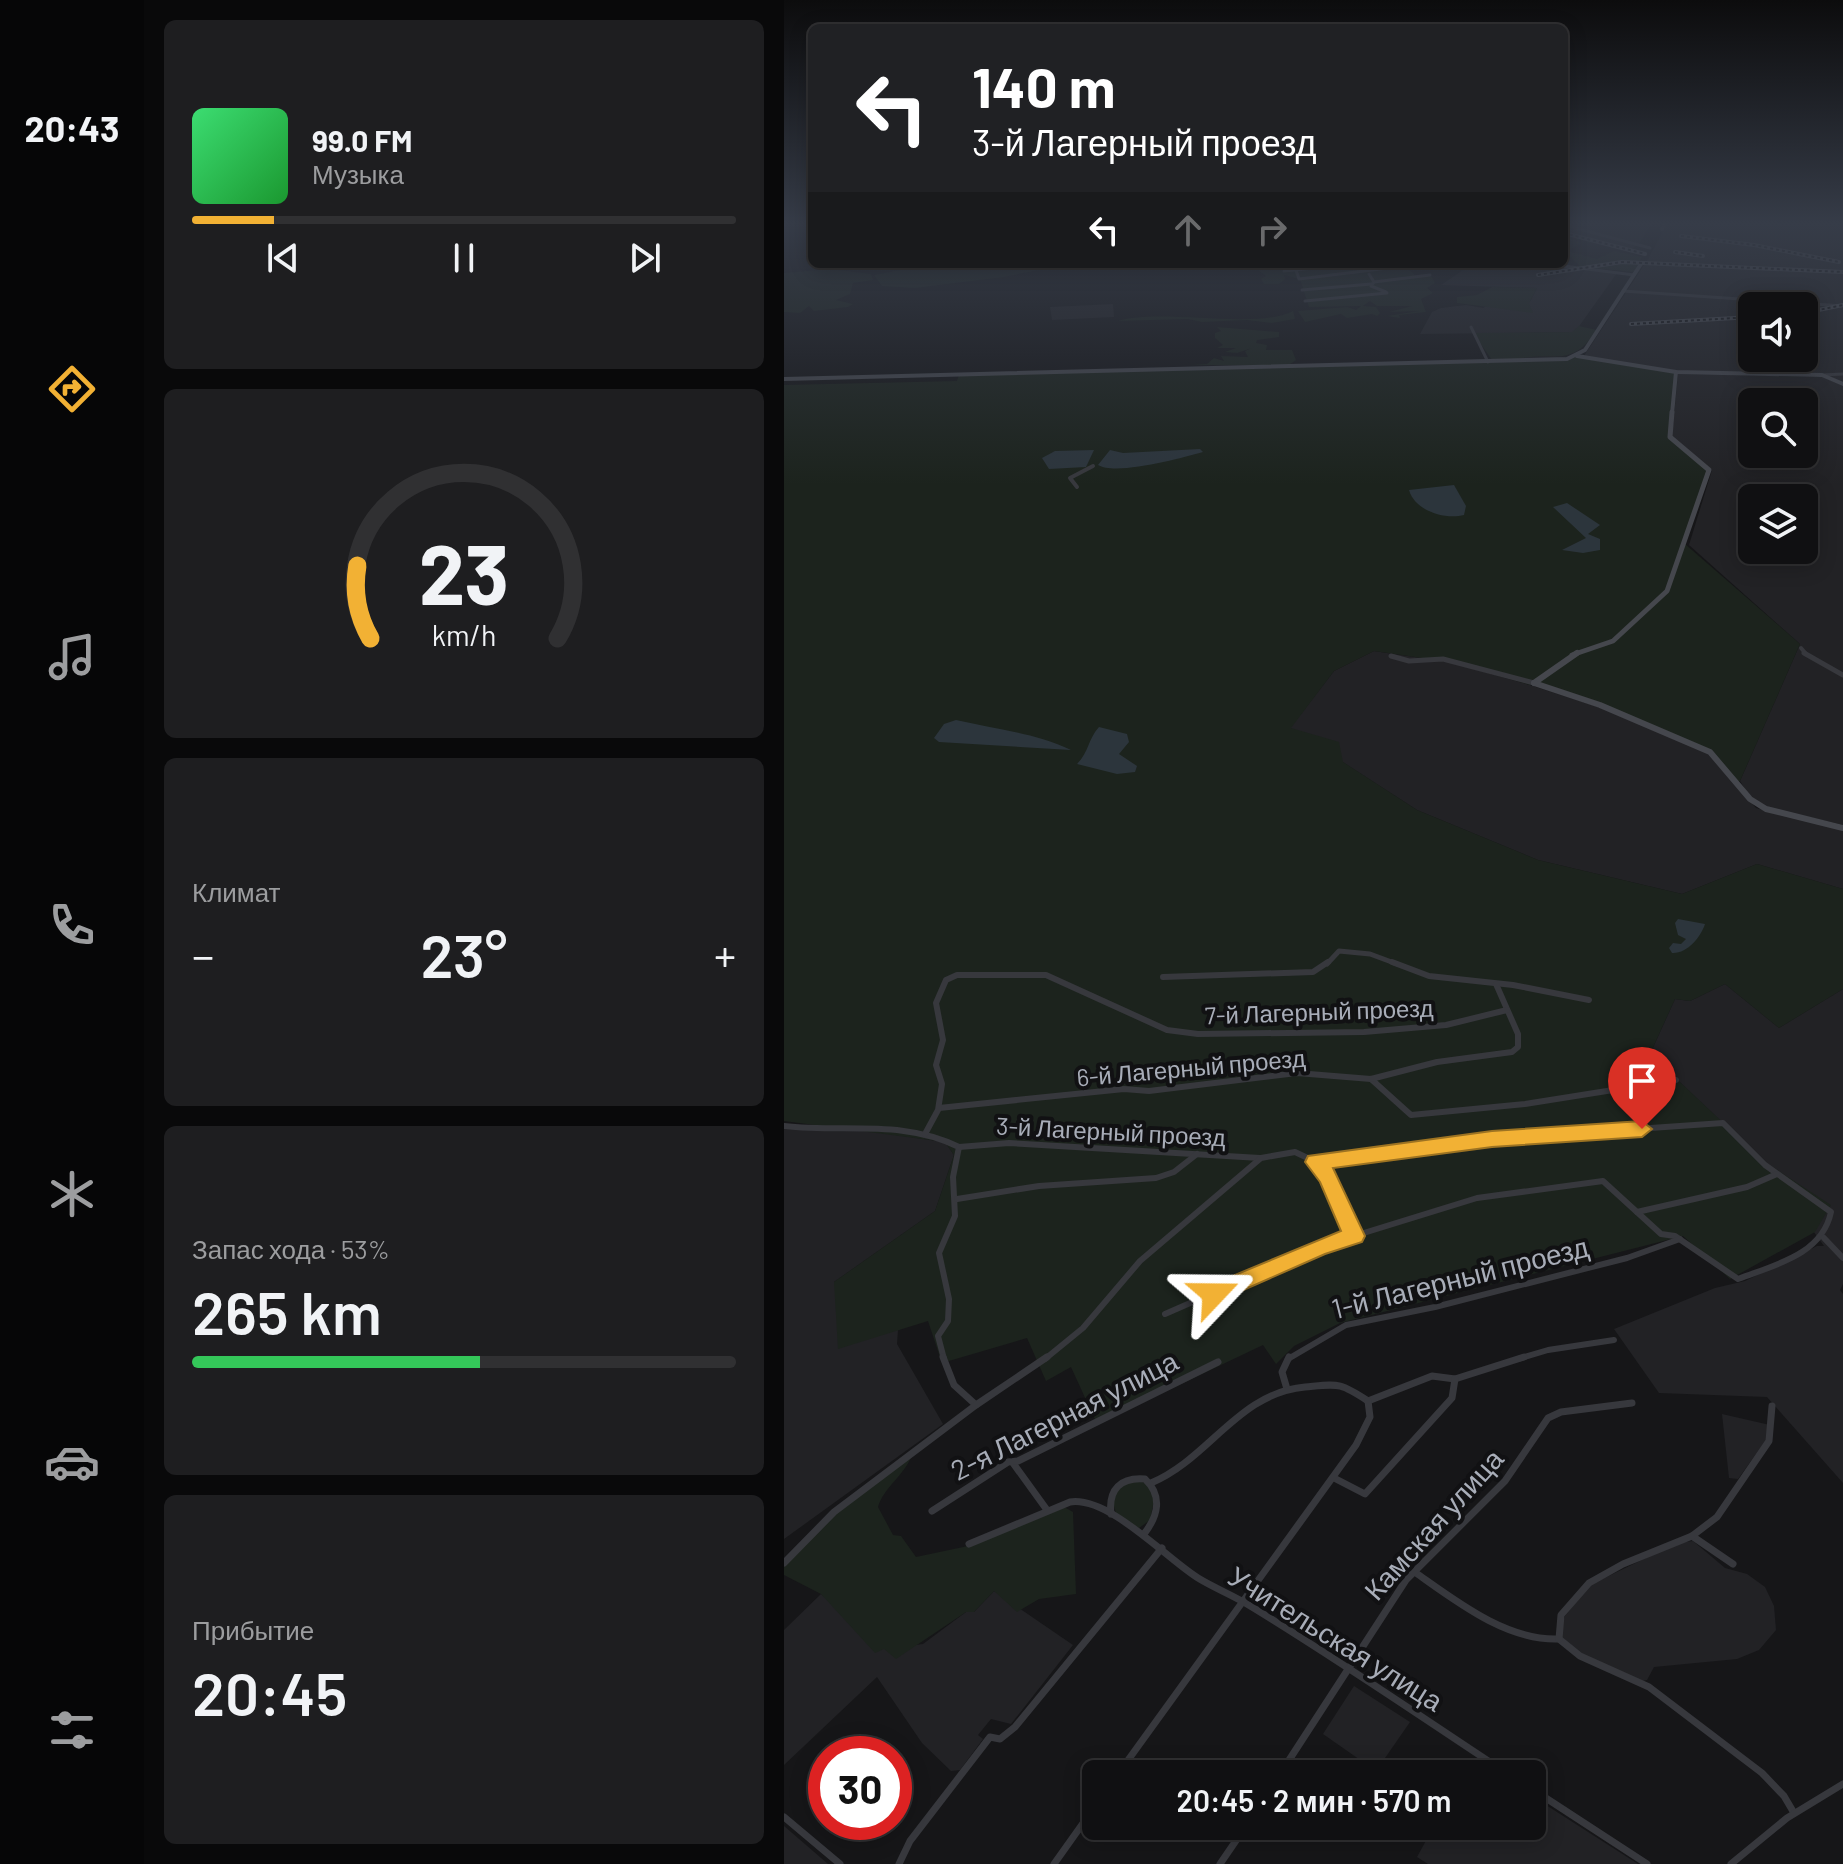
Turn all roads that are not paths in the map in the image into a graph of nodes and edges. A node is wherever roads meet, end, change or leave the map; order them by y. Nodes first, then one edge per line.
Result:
1 (1611, 311) edge
2 (1471, 327) dead end
3 (1577, 356) junction
4 (1488, 362) junction
5 (1676, 372) junction
6 (1843, 374) edge
7 (1822, 375) junction
8 (784, 379) edge
9 (1843, 384) edge
10 (1093, 466) dead end
11 (1077, 487) dead end
12 (1801, 648) dead end
13 (1391, 656) dead end
14 (1843, 675) edge
15 (1534, 683) junction
16 (1843, 828) edge
17 (1163, 977) dead end
18 (1496, 984) junction
19 (1589, 1000) dead end
20 (1507, 1010) junction
21 (1371, 1079) junction
22 (1676, 1080) dead end
23 (939, 1108) junction
24 (784, 1126) edge
25 (925, 1134) junction
26 (959, 1147) junction
27 (1197, 1154) junction
28 (1261, 1158) junction
29 (1316, 1162) junction
30 (1778, 1174) junction
31 (957, 1199) junction
32 (1637, 1212) junction
33 (1352, 1238) junction
34 (1824, 1238) junction
35 (1680, 1239) junction
36 (1843, 1258) edge
37 (1165, 1314) dead end
38 (1614, 1340) dead end
39 (1218, 1362) dead end
40 (1455, 1379) junction
41 (1287, 1389) junction
42 (1368, 1401) junction
43 (1632, 1403) dead end
44 (976, 1405) junction
45 (1772, 1406) dead end
46 (1013, 1463) junction
47 (1334, 1478) junction
48 (1151, 1483) junction
49 (1047, 1510) junction
50 (932, 1511) dead end
51 (1111, 1514) junction
52 (1144, 1534) junction
53 (1692, 1536) junction
54 (969, 1544) dead end
55 (1162, 1548) junction
56 (784, 1563) edge
57 (1733, 1564) dead end
58 (1416, 1573) junction
59 (1242, 1600) junction
60 (1559, 1639) junction
61 (1348, 1671) junction
62 (1128, 1760) edge
63 (1289, 1760) edge
64 (1486, 1760) edge
65 (1843, 1784) edge
66 (1546, 1798) edge
67 (1794, 1813) junction
68 (784, 1817) edge
69 (1082, 1825) edge
70 (1236, 1840) edge
71 (840, 1864) edge
72 (899, 1864) edge
73 (1054, 1864) edge
74 (1220, 1864) edge
75 (1647, 1864) edge
76 (1731, 1864) edge

1 - 3 street
2 - 4 street
3 - 4 street
3 - 5 street
4 - 8 street
5 - 7 street
5 - 15 street
6 - 7 street
7 - 9 street
10 - 11 street
12 - 14 street
13 - 15 street
15 - 16 street
17 - 18 street
18 - 19 street
18 - 20 street, 6-й Лагерный проезд
20 - 21 street, 6-й Лагерный проезд
20 - 23 street, 7-й Лагерный проезд
21 - 22 street
21 - 23 street, 6-й Лагерный проезд
23 - 25 street
24 - 25 street
25 - 26 street
26 - 27 street, 3-й Лагерный проезд
26 - 31 street
27 - 28 street, 3-й Лагерный проезд
27 - 31 street
28 - 29 street, 3-й Лагерный проезд
28 - 44 street
29 - 30 street, 3-й Лагерный проезд
29 - 33 street
30 - 32 street
30 - 34 street
31 - 44 street
32 - 33 street
32 - 35 street
33 - 37 street
34 - 35 street
34 - 36 street
35 - 41 street, 1-й Лагерный проезд
38 - 40 street
39 - 46 street, 2-я Лагерная улица
40 - 42 street
40 - 47 street
41 - 42 street
41 - 48 street
42 - 47 street
43 - 58 street, Камская улица
44 - 56 street
45 - 53 street
46 - 49 street
46 - 50 street, 2-я Лагерная улица
47 - 59 street
48 - 51 street
48 - 52 street
49 - 51 street
49 - 54 street
51 - 52 street
52 - 55 street, Учительская улица
53 - 57 street
53 - 60 street
55 - 59 street, Учительская улица
55 - 72 street
58 - 60 street
58 - 61 street, Камская улица
59 - 61 street, Учительская улица
59 - 62 street
60 - 67 street
61 - 63 street, Камская улица
61 - 64 street, Учительская улица
65 - 67 street
66 - 75 street
67 - 76 street
68 - 71 street
69 - 73 street
70 - 74 street

